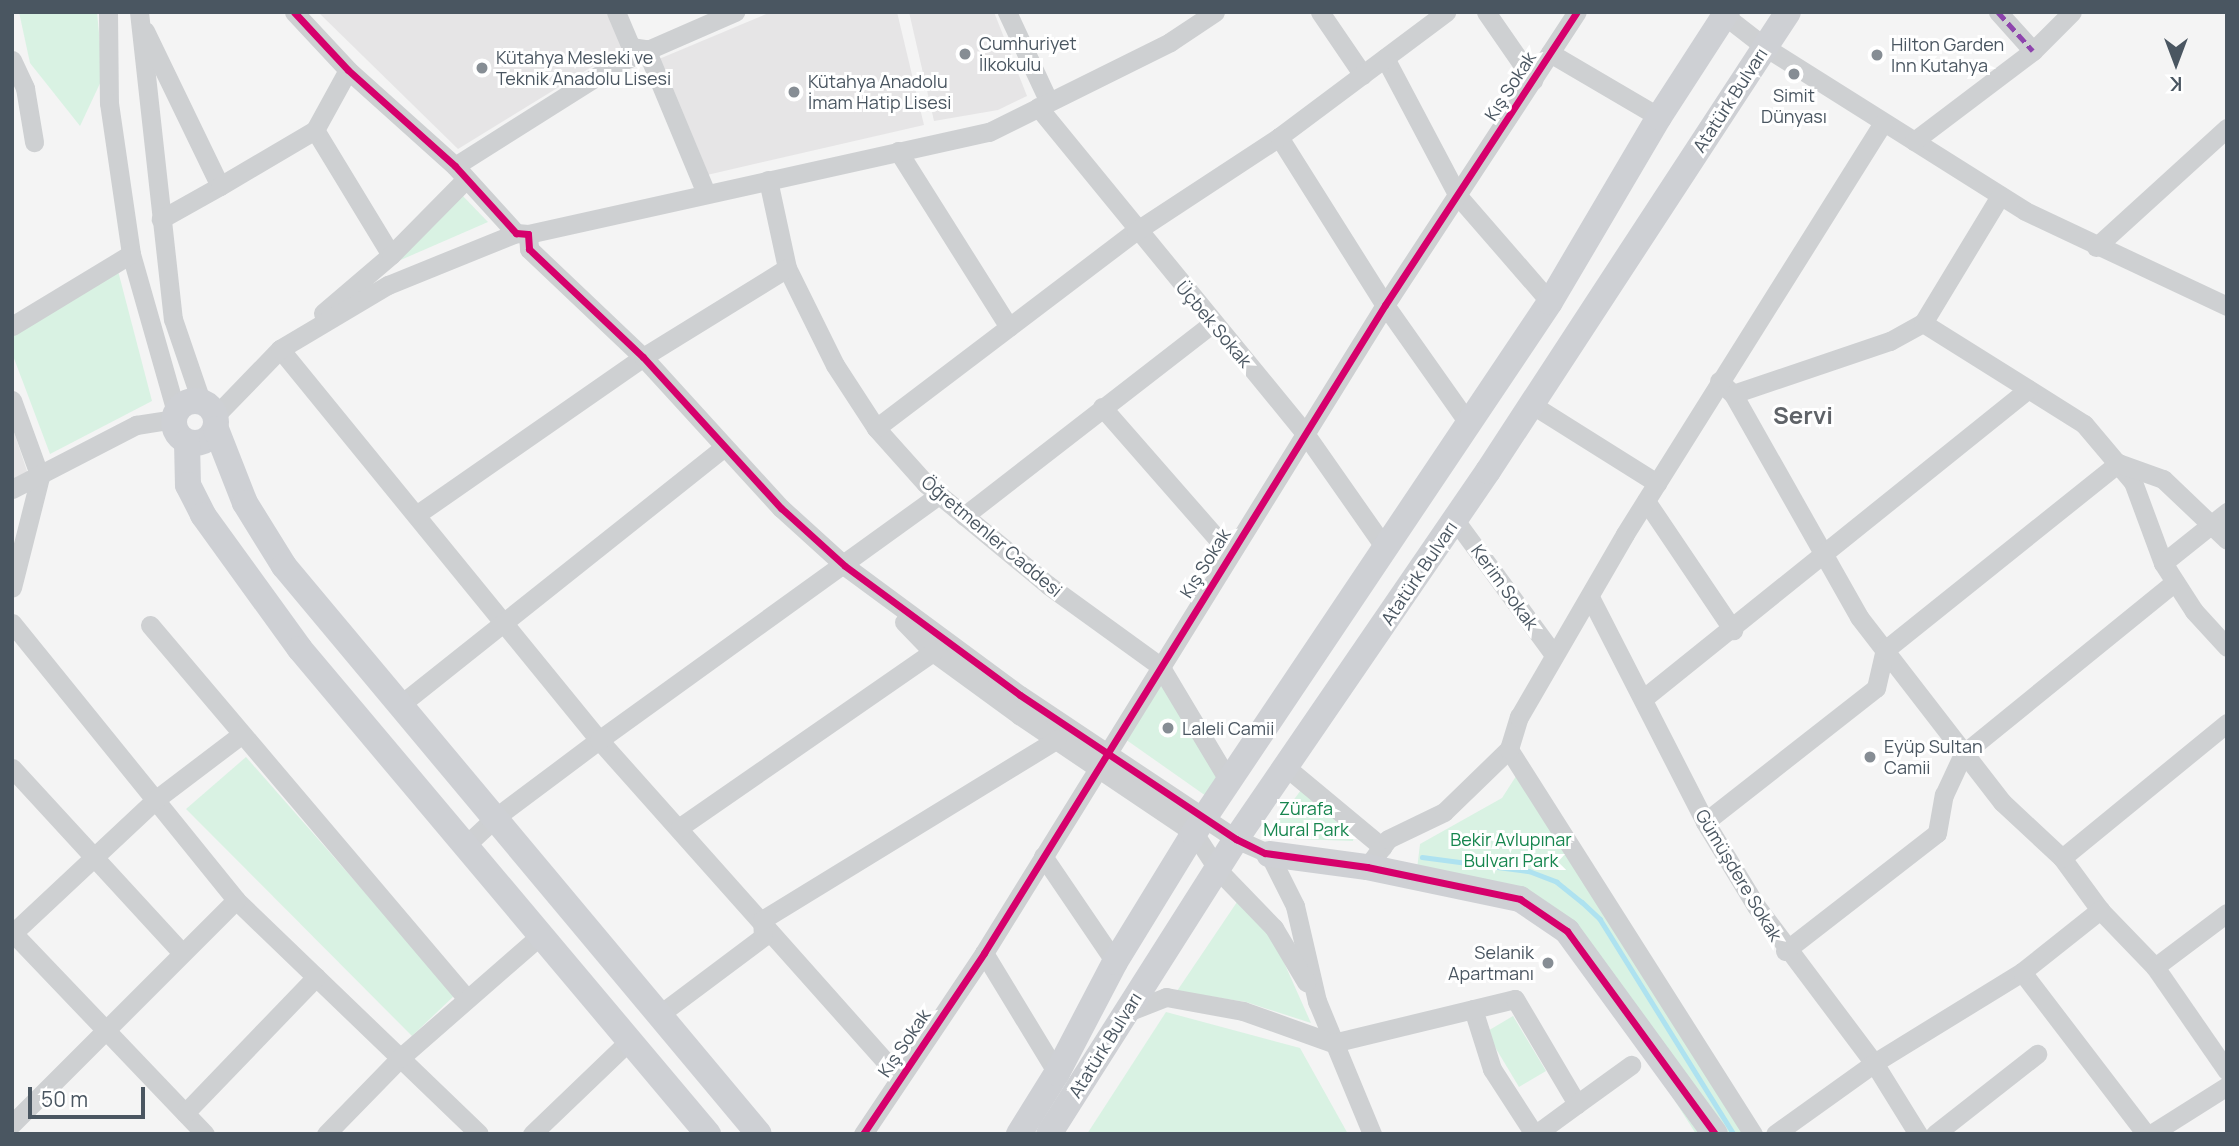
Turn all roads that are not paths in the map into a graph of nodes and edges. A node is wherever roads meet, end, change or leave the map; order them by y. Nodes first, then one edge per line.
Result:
1 (108, 12) edge
2 (294, 12) edge
3 (616, 12) edge
4 (735, 12) edge
5 (1007, 12) edge
6 (1215, 12) edge
7 (1320, 12) edge
8 (1446, 12) edge
9 (1486, 12) edge
10 (1577, 12) edge
11 (1788, 12) edge
12 (1998, 12) edge
13 (2072, 12) edge
14 (1723, 14) edge
15 (139, 16) edge
16 (1765, 47) junction
17 (646, 49) junction
18 (2033, 51) junction
19 (1550, 53) junction
20 (1385, 58) junction
21 (12, 60) edge
22 (348, 71) junction
23 (1363, 75) junction
24 (1533, 80) junction
25 (1043, 105) junction
26 (1658, 117) junction
27 (1884, 122) junction
28 (2227, 128) edge
29 (315, 130) junction
30 (1279, 137) junction
31 (1914, 141) junction
32 (34, 142) dead end
33 (898, 152) junction
34 (460, 173) junction
35 (768, 180) junction
36 (220, 186) junction
37 (706, 193) junction
38 (2000, 195) junction
39 (1458, 196) junction
40 (161, 219) junction
41 (1136, 231) junction
42 (522, 234) junction
43 (2096, 247) junction
44 (131, 254) junction
45 (391, 256) junction
46 (787, 268) junction
47 (1550, 302) junction
48 (1385, 306) junction
49 (2227, 306) edge
50 (1213, 323) junction
51 (1923, 323) junction
52 (12, 326) edge
53 (1009, 327) junction
54 (280, 349) junction
55 (643, 357) junction
56 (1726, 387) junction
57 (2028, 389) junction
58 (12, 400) edge
59 (1531, 404) junction
60 (1102, 407) junction
61 (210, 413) junction
62 (1469, 424) junction
63 (179, 428) junction
64 (876, 428) junction
65 (1306, 435) junction
66 (723, 448) junction
67 (2118, 463) junction
68 (40, 477) junction
69 (1657, 483) junction
70 (12, 489) edge
71 (940, 495) junction
72 (1646, 501) junction
73 (2227, 512) edge
74 (416, 516) junction
75 (964, 516) junction
76 (1455, 520) junction
77 (2211, 527) junction
78 (2227, 540) edge
79 (1383, 545) junction
80 (1229, 552) junction
81 (1823, 556) junction
82 (2162, 563) junction
83 (845, 566) junction
84 (2175, 582) junction
85 (12, 588) edge
86 (874, 590) junction
87 (1590, 597) junction
88 (503, 621) junction
89 (12, 623) edge
90 (149, 625) dead end
91 (1733, 630) junction
92 (2227, 647) edge
93 (1885, 650) junction
94 (933, 652) junction
95 (1554, 655) junction
96 (1160, 666) junction
97 (1644, 698) junction
98 (400, 705) junction
99 (2227, 723) edge
100 (243, 734) junction
101 (599, 740) junction
102 (1056, 740) junction
103 (1509, 750) junction
104 (1110, 753) junction
105 (1963, 754) junction
106 (12, 768) edge
107 (1287, 768) junction
108 (1098, 770) junction
109 (1230, 783) junction
110 (155, 800) junction
111 (496, 817) junction
112 (1705, 822) junction
113 (1200, 826) junction
114 (680, 827) junction
115 (1236, 839) junction
116 (466, 845) junction
117 (1269, 854) junction
118 (93, 856) junction
119 (1043, 856) junction
120 (1375, 857) junction
121 (2062, 858) junction
122 (1218, 870) junction
123 (236, 900) junction
124 (2100, 910) junction
125 (2227, 913) edge
126 (762, 920) junction
127 (13, 933) edge
128 (542, 934) junction
129 (1785, 951) junction
130 (183, 953) junction
131 (984, 953) junction
132 (1115, 962) junction
133 (2155, 967) junction
134 (2022, 972) junction
135 (316, 977) junction
136 (467, 999) junction
137 (1317, 1002) junction
138 (1473, 1009) junction
139 (1125, 1013) junction
140 (660, 1014) junction
141 (105, 1031) junction
142 (630, 1040) junction
143 (1333, 1043) junction
144 (2037, 1054) dead end
145 (400, 1058) junction
146 (1874, 1063) junction
147 (1631, 1065) dead end
148 (2227, 1071) edge
149 (1057, 1073) junction
150 (899, 1077) junction
151 (2227, 1086) edge
152 (1577, 1104) junction
153 (16, 1113) edge
154 (185, 1113) junction
155 (1709, 1131) edge
156 (702, 1132) edge
157 (205, 1134) edge
158 (326, 1134) edge
159 (479, 1134) edge
160 (532, 1134) edge
161 (759, 1134) edge
162 (863, 1134) edge
163 (1019, 1134) edge
164 (1049, 1134) edge
165 (1373, 1134) edge
166 (1535, 1134) edge
167 (1753, 1134) edge
168 (1775, 1134) edge
169 (1918, 1134) edge
170 (1935, 1134) edge
171 (2146, 1134) edge
172 (2151, 1134) edge

1 - 44 street
2 - 22 street
3 - 17 street
4 - 17 street
5 - 25 street, Üçbek Sokak
6 - 25 street
7 - 23 street
8 - 20 street
9 - 24 street
10 - 19 street, Kış Sokak
11 - 16 main road, Atatürk Bulvarı
12 - 18 street
13 - 18 street
14 - 16 street
14 - 26 main road, Atatürk Bulvarı
15 - 36 street
15 - 40 street
16 - 27 street
16 - 59 main road, Atatürk Bulvarı
17 - 34 street
17 - 37 street
18 - 31 street
19 - 24 street, Kış Sokak
19 - 26 street
20 - 23 street
20 - 39 street
21 - 32 street
22 - 29 street
22 - 34 street
23 - 30 street
24 - 39 street, Kış Sokak
25 - 33 street
25 - 41 street, Üçbek Sokak
26 - 47 main road, Atatürk Bulvarı
27 - 31 street
27 - 56 street
28 - 43 street
29 - 36 street
29 - 45 street
30 - 41 street
30 - 48 street
31 - 38 street
33 - 35 street
33 - 53 street
34 - 42 street
34 - 45 street
35 - 37 street
35 - 46 street, Öğretmenler Caddesi
36 - 40 street
37 - 42 street
38 - 43 street
38 - 51 street
39 - 47 street
39 - 48 street, Kış Sokak
40 - 61 street
41 - 50 street, Üçbek Sokak
41 - 53 street
42 - 54 street
42 - 55 street
43 - 49 street
44 - 52 street
44 - 63 street
45 - 54 street
46 - 55 street
46 - 64 street, Öğretmenler Caddesi
47 - 62 main road, Atatürk Bulvarı
48 - 62 street
48 - 65 street, Kış Sokak
50 - 60 street
50 - 65 street, Üçbek Sokak
51 - 56 street
51 - 57 street
53 - 64 street
54 - 61 street
54 - 74 street
55 - 66 street
55 - 74 street
56 - 69 street
56 - 81 street
57 - 67 street
57 - 81 street
58 - 68 street
59 - 69 street
59 - 76 main road, Atatürk Bulvarı
60 - 75 street
60 - 80 street
61 - 63 main road
61 - 63 main road
61 - 98 main road
62 - 79 main road, Atatürk Bulvarı
63 - 68 street
63 - 116 main road
64 - 71 street, Öğretmenler Caddesi
65 - 79 street, Üçbek Sokak
65 - 80 street, Kış Sokak
66 - 83 street
66 - 88 street
67 - 77 street
67 - 82 street
67 - 93 street
68 - 70 street
68 - 85 street
69 - 72 street
71 - 75 street, Öğretmenler Caddesi
71 - 83 street
72 - 87 street
72 - 91 street
73 - 77 street
74 - 88 street
75 - 96 street, Öğretmenler Caddesi
76 - 95 street, Kerim Sokak
76 - 107 main road, Atatürk Bulvarı
77 - 78 street
77 - 82 street
79 - 109 main road, Atatürk Bulvarı
80 - 96 street, Kış Sokak
81 - 91 street
81 - 93 street
82 - 84 street
83 - 86 street
83 - 101 street
84 - 92 street
84 - 105 street
86 - 94 street
86 - 104 street
87 - 95 street
87 - 97 street, Gümüşdere Sokak
88 - 98 street
88 - 101 street
89 - 110 street
90 - 100 street
91 - 97 street
93 - 105 street
93 - 112 street
94 - 102 street
94 - 114 street
95 - 103 street
96 - 104 street, Kış Sokak
96 - 109 street, Öğretmenler Caddesi
97 - 112 street, Gümüşdere Sokak
98 - 111 main road
99 - 121 street
100 - 110 street
100 - 136 street
101 - 111 street
101 - 114 street
102 - 108 street
102 - 126 street
103 - 120 street
103 - 167 street
104 - 108 street, Kış Sokak
104 - 113 street
105 - 121 street
105 - 129 street
106 - 118 street
107 - 115 main road, Atatürk Bulvarı
107 - 120 street
108 - 113 street
108 - 119 street, Kış Sokak
109 - 113 main road, Atatürk Bulvarı
110 - 118 street
110 - 123 street
111 - 116 street
111 - 140 main road
112 - 129 street, Gümüşdere Sokak
113 - 115 street
113 - 122 street
113 - 132 main road, Atatürk Bulvarı
114 - 126 street
115 - 117 street
115 - 122 main road, Atatürk Bulvarı
116 - 128 main road
117 - 120 main road
117 - 137 street
118 - 127 street
118 - 130 street
119 - 131 street, Kış Sokak
119 - 132 street
120 - 155 main road
121 - 124 street
122 - 137 street
122 - 139 main road, Atatürk Bulvarı
123 - 130 street
123 - 135 street
124 - 133 street
124 - 134 street
125 - 133 street
126 - 140 street
126 - 150 street
127 - 141 street
128 - 136 street
128 - 142 main road
129 - 146 street, Gümüşdere Sokak
130 - 141 street
131 - 149 street
131 - 150 street, Kış Sokak
132 - 149 main road, Atatürk Bulvarı
133 - 148 street
134 - 146 street
134 - 171 street
135 - 145 street
135 - 154 street
136 - 145 street
137 - 143 street
138 - 143 street
138 - 152 street
138 - 166 street
139 - 143 street
139 - 164 main road, Atatürk Bulvarı
140 - 161 main road
141 - 153 street
141 - 154 street
142 - 156 main road
142 - 160 street
143 - 165 street
144 - 170 street
145 - 158 street
145 - 159 street
146 - 168 street
146 - 169 street, Gümüşdere Sokak
147 - 152 street
149 - 163 main road, Atatürk Bulvarı
150 - 162 street, Kış Sokak
151 - 172 street
152 - 166 street
154 - 157 street

